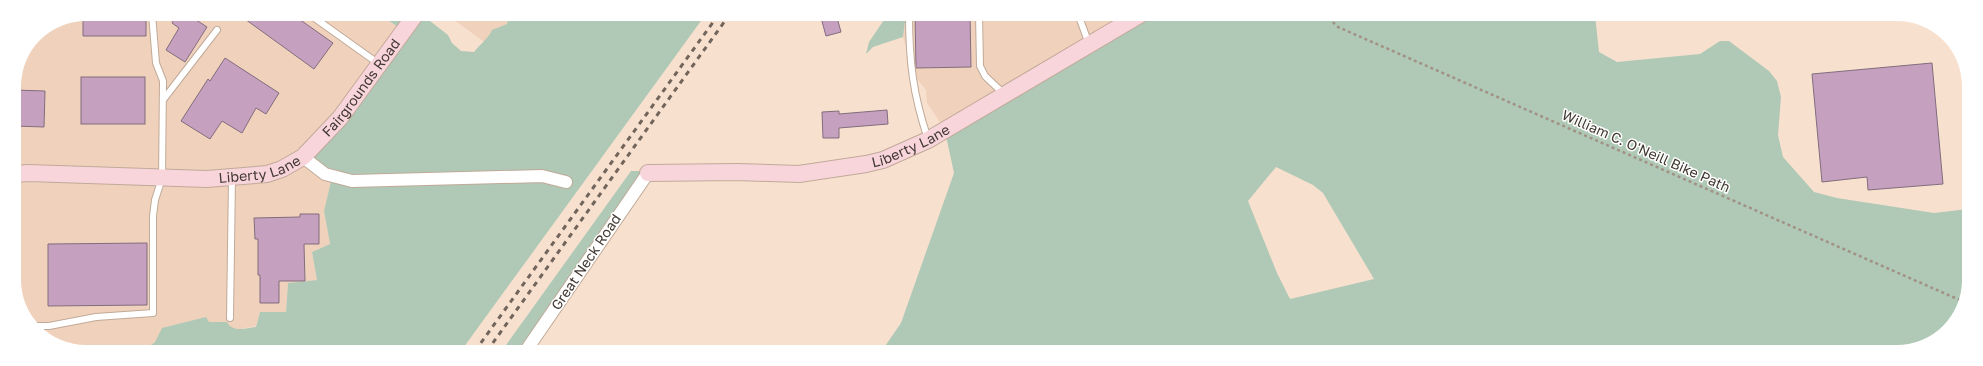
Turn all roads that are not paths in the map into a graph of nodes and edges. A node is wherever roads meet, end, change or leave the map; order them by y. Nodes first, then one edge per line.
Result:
1 (153, 21) edge
2 (319, 21) edge
3 (411, 21) edge
4 (908, 21) edge
5 (979, 21) edge
6 (1081, 21) edge
7 (1129, 21) edge
8 (217, 30) dead end
9 (1090, 45) junction
10 (379, 64) junction
11 (1005, 95) junction
12 (163, 100) junction
13 (928, 140) junction
14 (303, 157) junction
15 (648, 173) joint
16 (21, 174) edge
17 (162, 178) junction
18 (232, 178) junction
19 (566, 182) dead end
20 (230, 318) dead end
21 (40, 326) edge
22 (530, 345) edge

1 - 12 lane
2 - 10 lane
3 - 10 street, Fairgrounds Road
4 - 13 lane
5 - 11 lane
6 - 9 lane
7 - 9 street, Liberty Lane
8 - 12 lane
9 - 11 street, Liberty Lane
10 - 14 street, Fairgrounds Road
11 - 13 street, Liberty Lane
12 - 17 lane
13 - 15 street, Liberty Lane
14 - 18 street, Liberty Lane
14 - 19 street, Liberty Lane
15 - 22 street, Great Neck Road
16 - 17 street, Liberty Lane
17 - 18 street, Liberty Lane
17 - 21 lane
18 - 20 lane

